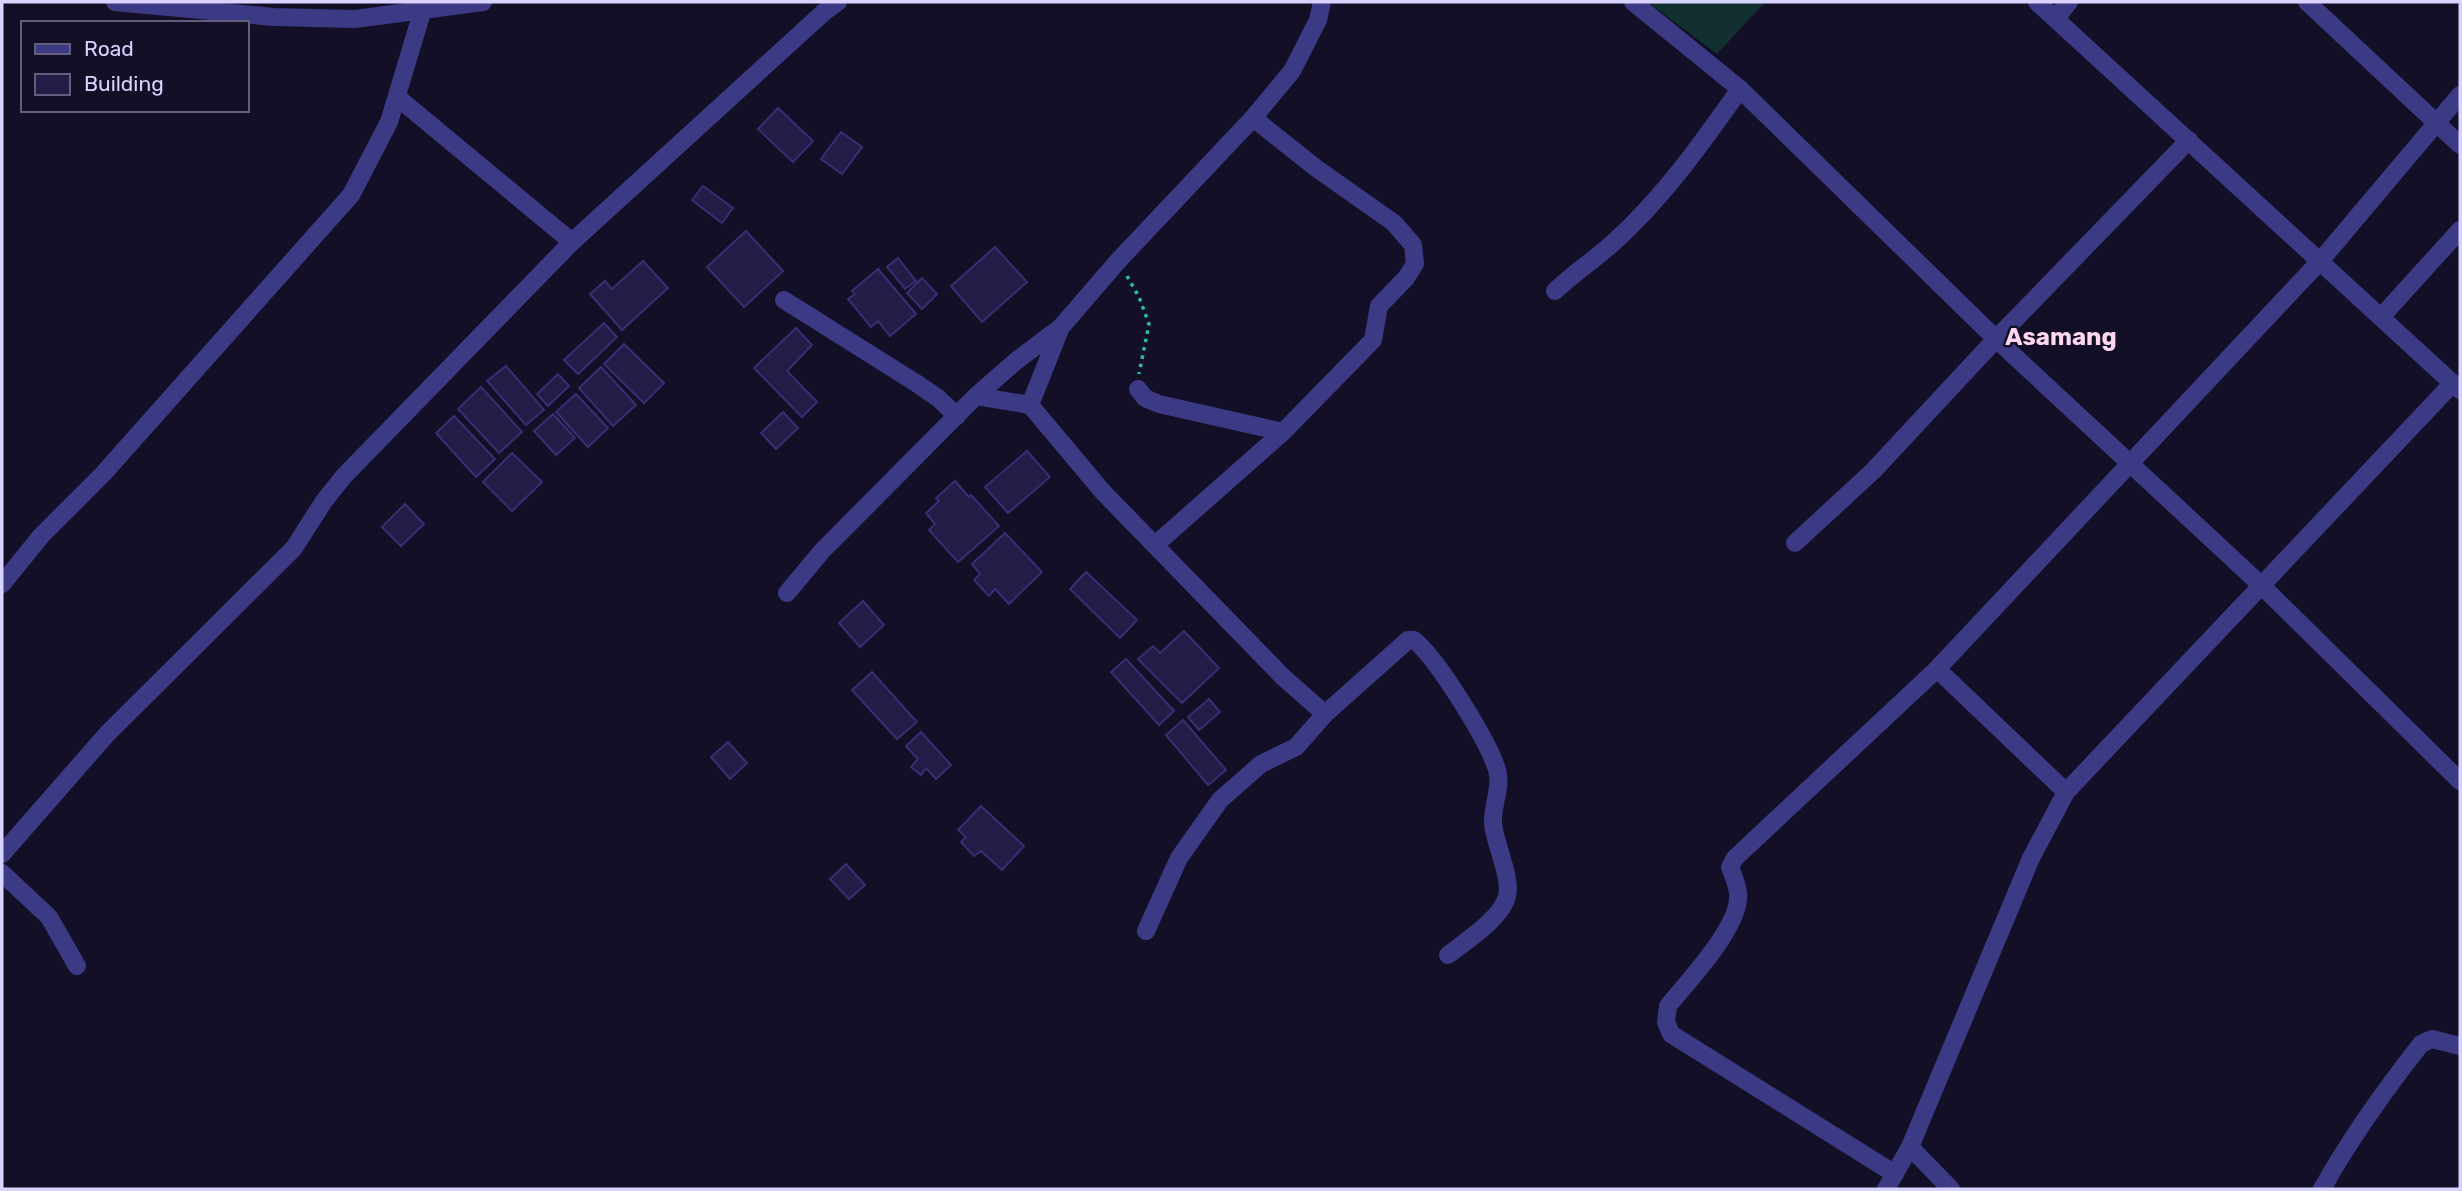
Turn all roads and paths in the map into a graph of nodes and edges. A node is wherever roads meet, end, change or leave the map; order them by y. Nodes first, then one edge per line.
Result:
1 (115, 2) edge
2 (483, 2) edge
3 (838, 2) edge
4 (1322, 2) edge
5 (1633, 2) edge
6 (2037, 2) edge
7 (2069, 2) edge
8 (2307, 2) edge
9 (423, 9) junction
10 (2056, 18) junction
11 (1740, 89) junction
12 (2460, 94) edge
13 (397, 97) junction
14 (1253, 118) junction
15 (2436, 123) junction
16 (2189, 140) junction
17 (2460, 145) edge
18 (2460, 230) edge
19 (572, 242) junction
20 (2321, 260) junction
21 (1118, 261) junction
22 (1555, 291) dead end
23 (785, 300) dead end
24 (2381, 317) junction
25 (1061, 327) junction
26 (1996, 339) junction
27 (2457, 387) edge
28 (1138, 389) joint
29 (976, 396) junction
30 (1030, 405) junction
31 (957, 416) junction
32 (1283, 432) junction
33 (2130, 463) junction
34 (1795, 543) dead end
35 (1155, 545) junction
36 (2, 584) edge
37 (2262, 586) junction
38 (787, 593) dead end
39 (1937, 669) junction
40 (1325, 714) junction
41 (2460, 781) edge
42 (2066, 792) junction
43 (2, 854) edge
44 (2, 873) edge
45 (1146, 931) dead end
46 (1448, 956) dead end
47 (78, 966) dead end
48 (2460, 1046) edge
49 (1910, 1147) junction
50 (1891, 1182) edge
51 (1951, 1189) edge
52 (2322, 1189) edge

1 - 9 street
2 - 9 street
3 - 19 street
4 - 14 street
5 - 11 street
6 - 10 street
7 - 10 street
8 - 15 street
9 - 13 street
10 - 16 street
11 - 22 street
11 - 26 street
12 - 15 street
13 - 19 street
13 - 36 street
14 - 21 street
14 - 32 street
15 - 17 street
15 - 20 street
16 - 20 street
16 - 26 street
18 - 24 street
19 - 43 street
20 - 24 street
20 - 33 street
21 - 25 street
21 - 28 path
23 - 31 street
24 - 27 street
25 - 29 street
25 - 30 street
26 - 33 street
26 - 34 street
27 - 37 street
28 - 32 street
29 - 30 street
29 - 31 street
30 - 35 street
31 - 38 street
32 - 35 street
33 - 37 street
33 - 39 street
35 - 40 street
37 - 41 street
37 - 42 street
39 - 42 street
39 - 50 street
40 - 45 street
40 - 46 street
42 - 49 street
44 - 47 street
48 - 52 street
49 - 50 street
49 - 51 street

